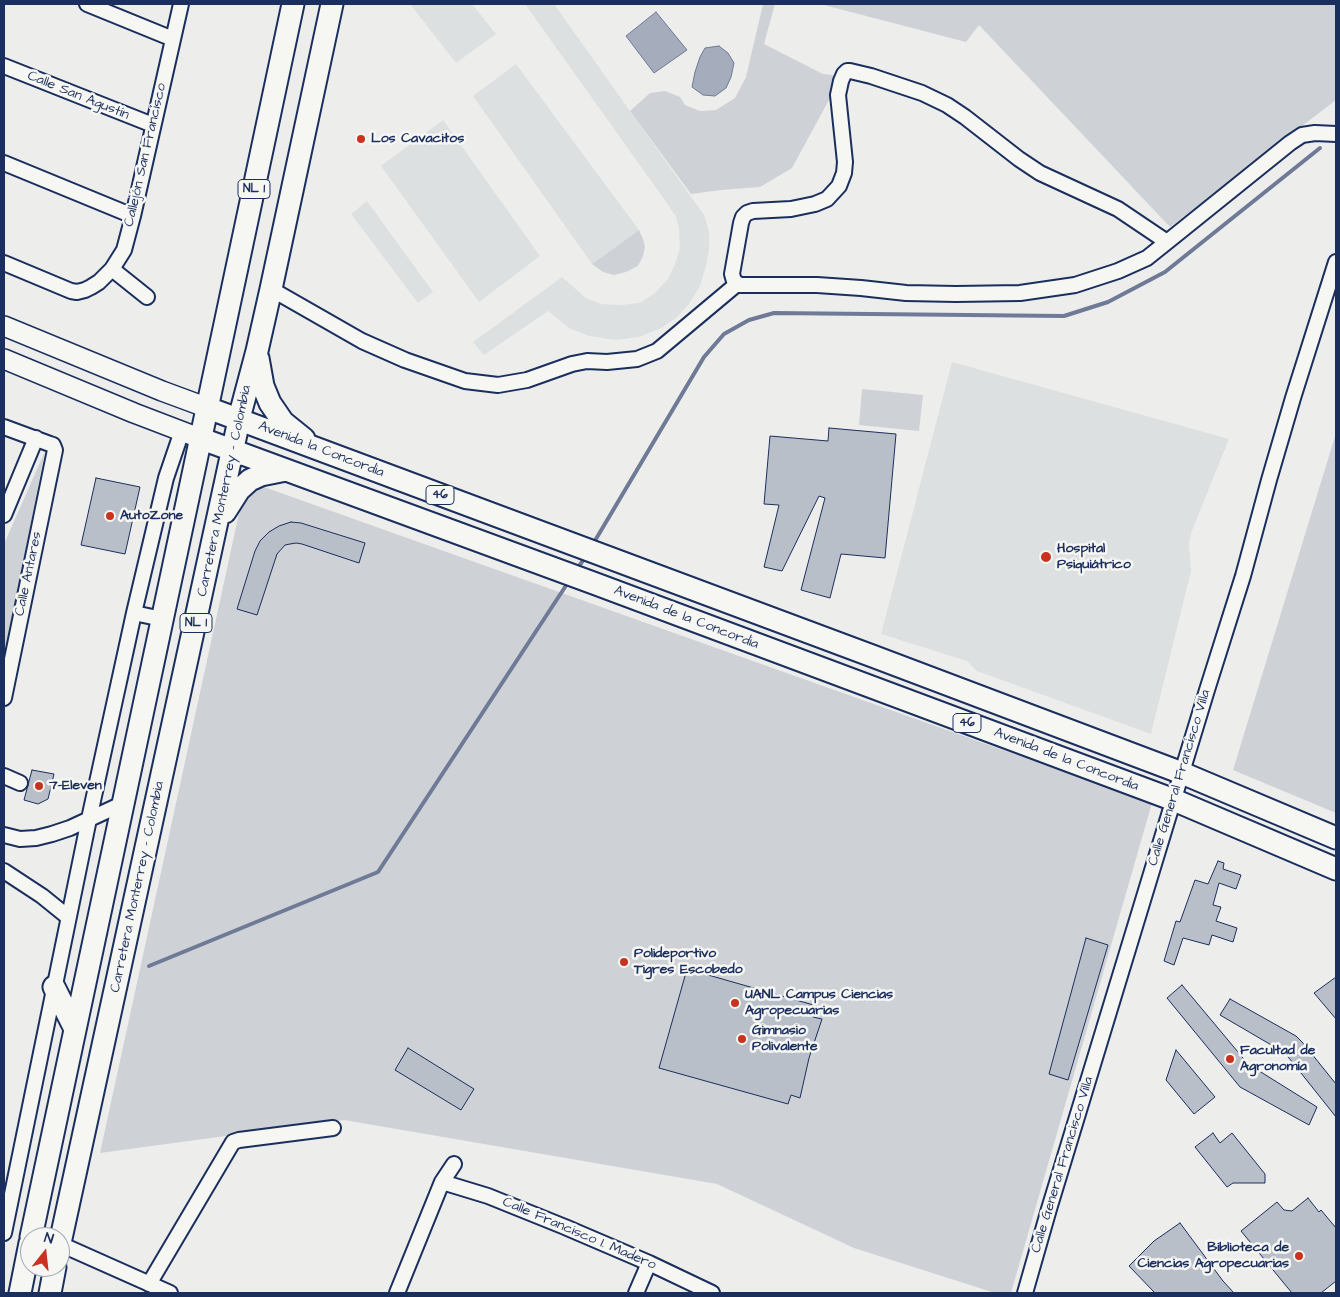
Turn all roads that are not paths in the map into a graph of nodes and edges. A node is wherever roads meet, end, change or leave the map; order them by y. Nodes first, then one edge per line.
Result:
1 (87, 4) edge
2 (181, 4) edge
3 (293, 4) edge
4 (332, 4) edge
5 (173, 39) junction
6 (4, 66) edge
7 (153, 125) junction
8 (1336, 134) edge
9 (4, 163) edge
10 (133, 216) junction
11 (1167, 242) junction
12 (1336, 262) edge
13 (4, 263) edge
14 (112, 269) junction
15 (737, 284) junction
16 (271, 288) junction
17 (147, 297) dead end
18 (4, 326) edge
19 (48, 344) junction
20 (257, 351) junction
21 (4, 359) edge
22 (36, 373) junction
23 (208, 408) junction
24 (240, 420) junction
25 (4, 427) edge
26 (192, 435) junction
27 (36, 438) junction
28 (316, 449) junction
29 (233, 450) junction
30 (286, 470) junction
31 (4, 515) edge
32 (217, 525) junction
33 (612, 559) joint
34 (134, 613) junction
35 (162, 619) junction
36 (4, 698) edge
37 (1182, 773) junction
38 (4, 776) edge
39 (20, 783) dead end
40 (1174, 800) junction
41 (124, 803) junction
42 (88, 818) junction
43 (4, 835) edge
44 (1336, 838) edge
45 (1336, 869) edge
46 (4, 871) edge
47 (68, 918) junction
48 (54, 987) junction
49 (75, 1029) junction
50 (333, 1128) dead end
51 (454, 1164) dead end
52 (442, 1182) junction
53 (33, 1227) edge
54 (63, 1227) edge
55 (4, 1233) edge
56 (70, 1248) edge
57 (649, 1263) junction
58 (23, 1277) edge
59 (53, 1277) edge
60 (149, 1284) junction
61 (20, 1293) edge
62 (50, 1293) edge
63 (170, 1293) edge
64 (397, 1293) edge
65 (636, 1293) edge
66 (712, 1293) edge
67 (1025, 1293) edge

1 - 5 street
2 - 5 street, Callejón San Francisco
3 - 23 main road, NL 1
4 - 16 main road, Carretera Monterrey - Colombia / NL 1
5 - 7 street, Callejón San Francisco
6 - 7 street, Calle San Agustín
7 - 10 street, Callejón San Francisco
8 - 11 street
9 - 10 street
10 - 14 street, Callejón San Francisco
11 - 15 street
11 - 15 street
12 - 37 street, Calle General Francisco Villa
13 - 14 street, Callejón San Francisco
14 - 17 street
15 - 16 street
16 - 20 main road, Carretera Monterrey - Colombia / NL 1
18 - 19 main road, Avenida la Concordia / 46
19 - 22 main road
19 - 23 main road, Avenida la Concordia / 46
20 - 24 main road, Carretera Monterrey - Colombia / NL 1
20 - 28 main road
21 - 22 main road, 46
22 - 26 main road, 46
23 - 24 main road, Avenida la Concordia / 46
23 - 26 main road, NL 1
24 - 28 main road, Avenida la Concordia / 46
24 - 29 main road, Carretera Monterrey - Colombia / NL 1
25 - 27 street
26 - 29 main road, 46
26 - 34 street
26 - 35 main road, NL 1
27 - 31 street
27 - 36 street, Calle Antares
28 - 33 main road, Avenida la Concordia / 46
29 - 30 main road, 46
29 - 32 main road, Carretera Monterrey - Colombia / NL 1
30 - 32 main road
30 - 40 main road, Avenida de la Concordia / 46
32 - 54 main road, Carretera Monterrey - Colombia / NL 1
33 - 37 main road, Avenida de la Concordia / 46
34 - 35 street
34 - 42 street
35 - 41 main road, NL 1
37 - 40 street, Calle General Francisco Villa
37 - 44 main road, Avenida de la Concordia / 46
38 - 39 street
40 - 45 main road, Avenida de la Concordia / 46
40 - 67 street, Calle General Francisco Villa
41 - 42 street
41 - 49 main road, NL 1
42 - 43 street
42 - 47 street
46 - 47 street
47 - 48 street
48 - 49 main road
48 - 55 street
49 - 53 main road, NL 1
50 - 60 street
51 - 52 street
52 - 57 street, Calle Francisco I. Madero
52 - 64 street
56 - 60 street
57 - 65 street
57 - 66 street, Calle Francisco I. Madero
58 - 61 main road
59 - 62 main road
60 - 63 street

